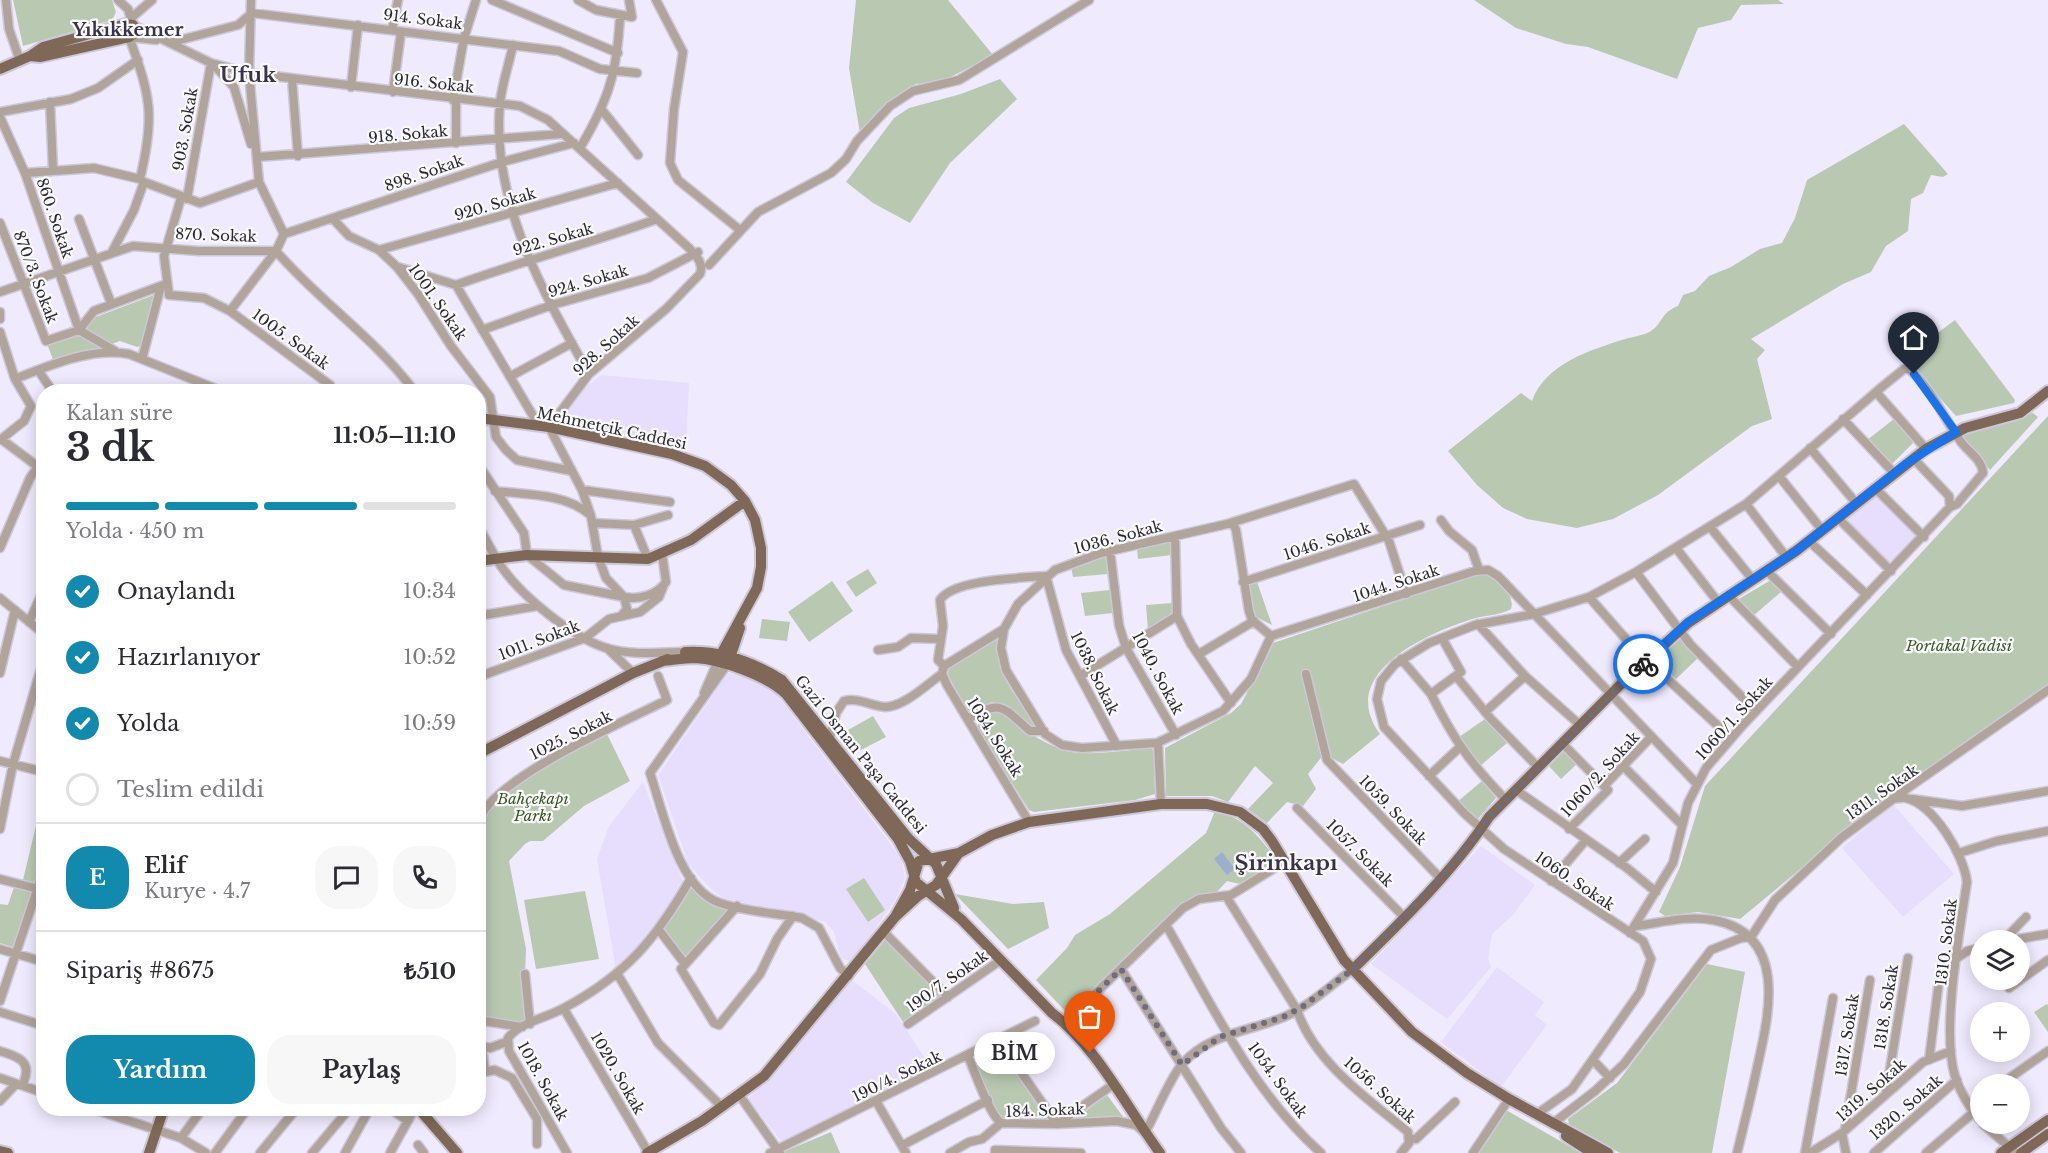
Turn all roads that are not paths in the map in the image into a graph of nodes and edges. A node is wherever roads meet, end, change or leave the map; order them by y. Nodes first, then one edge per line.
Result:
1 (6, 0) edge
2 (118, 0) edge
3 (152, 0) edge
4 (252, 0) edge
5 (398, 0) edge
6 (476, 0) edge
7 (492, 0) edge
8 (578, 0) edge
9 (629, 0) edge
10 (656, 0) edge
11 (1089, 0) edge
12 (252, 13) junction
13 (620, 16) junction
14 (4, 19) edge
15 (129, 23) junction
16 (358, 25) junction
17 (392, 30) junction
18 (401, 32) junction
19 (129, 37) junction
20 (464, 38) junction
21 (172, 42) junction
22 (513, 45) junction
23 (618, 52) junction
24 (25, 58) junction
25 (138, 60) junction
26 (211, 63) junction
27 (0, 69) edge
28 (614, 72) junction
29 (637, 73) dead end
30 (249, 74) junction
31 (292, 79) junction
32 (351, 87) junction
33 (393, 92) junction
34 (454, 100) junction
35 (50, 102) junction
36 (501, 102) junction
37 (602, 110) junction
38 (0, 112) edge
39 (0, 117) edge
40 (3, 134) edge
41 (561, 134) junction
42 (500, 139) junction
43 (456, 143) junction
44 (577, 146) junction
45 (638, 155) dead end
46 (298, 156) junction
47 (257, 157) junction
48 (502, 162) junction
49 (53, 169) junction
50 (258, 172) junction
51 (25, 173) junction
52 (142, 181) junction
53 (259, 182) junction
54 (618, 183) junction
55 (184, 199) junction
56 (513, 214) junction
57 (79, 219) dead end
58 (333, 219) junction
59 (657, 219) junction
60 (0, 223) edge
61 (740, 230) junction
62 (284, 234) junction
63 (4, 244) edge
64 (167, 247) junction
65 (379, 250) junction
66 (276, 251) junction
67 (112, 252) junction
68 (694, 252) junction
69 (96, 257) junction
70 (529, 258) junction
71 (709, 265) junction
72 (397, 267) junction
73 (59, 270) junction
74 (26, 284) junction
75 (164, 285) junction
76 (456, 285) junction
77 (686, 288) junction
78 (0, 292) edge
79 (111, 303) junction
80 (552, 305) junction
81 (0, 312) edge
82 (230, 312) junction
83 (0, 319) edge
84 (78, 330) junction
85 (482, 330) junction
86 (0, 332) edge
87 (572, 343) junction
88 (115, 351) junction
89 (142, 359) junction
90 (38, 370) junction
91 (589, 374) junction
92 (511, 376) junction
93 (15, 378) junction
94 (48, 384) edge
95 (204, 384) edge
96 (329, 384) edge
97 (407, 384) edge
98 (481, 384) edge
99 (486, 391) edge
100 (2048, 391) edge
101 (1876, 392) junction
102 (486, 419) edge
103 (1843, 420) junction
104 (496, 421) junction
105 (544, 426) junction
106 (1956, 432) junction
107 (1, 439) edge
108 (1810, 448) junction
109 (1926, 449) junction
110 (1913, 458) junction
111 (36, 465) edge
112 (36, 468) edge
113 (572, 471) junction
114 (1894, 473) junction
115 (1779, 476) junction
116 (486, 477) edge
117 (1875, 488) junction
118 (582, 490) junction
119 (495, 491) junction
120 (745, 501) junction
121 (670, 502) dead end
122 (1856, 503) junction
123 (1746, 504) junction
124 (1950, 507) junction
125 (668, 515) dead end
126 (1838, 518) junction
127 (592, 519) junction
128 (1441, 520) dead end
129 (1227, 524) junction
130 (634, 525) junction
131 (1420, 525) dead end
132 (1710, 527) junction
133 (1822, 530) junction
134 (1175, 536) junction
135 (1386, 536) junction
136 (1924, 537) junction
137 (486, 540) edge
138 (1809, 541) junction
139 (0, 548) edge
140 (1676, 548) junction
141 (1110, 551) junction
142 (662, 553) junction
143 (526, 555) junction
144 (598, 557) junction
145 (1787, 558) junction
146 (497, 559) junction
147 (648, 559) junction
148 (486, 560) edge
149 (1479, 570) junction
150 (1767, 571) junction
151 (1891, 571) junction
152 (1635, 572) junction
153 (1046, 576) junction
154 (1753, 580) junction
155 (1243, 582) junction
156 (663, 587) junction
157 (1406, 594) junction
158 (1728, 595) junction
159 (1867, 595) junction
160 (624, 597) junction
161 (1589, 597) junction
162 (0, 598) edge
163 (1718, 602) junction
164 (537, 606) junction
165 (36, 607) edge
166 (15, 610) junction
167 (1534, 614) junction
168 (486, 615) edge
169 (621, 616) junction
170 (1177, 616) junction
171 (1254, 621) junction
172 (29, 622) junction
173 (1478, 624) junction
174 (36, 628) edge
175 (1004, 629) junction
176 (1679, 630) junction
177 (1831, 634) junction
178 (1271, 636) junction
179 (585, 638) junction
180 (1442, 638) junction
181 (941, 639) junction
182 (606, 648) junction
183 (1126, 648) junction
184 (878, 651) dead end
185 (680, 652) junction
186 (1199, 654) junction
187 (1648, 659) junction
188 (724, 660) junction
189 (1401, 660) junction
190 (662, 662) junction
191 (1798, 667) junction
192 (943, 670) junction
193 (0, 673) edge
194 (633, 673) junction
195 (486, 674) edge
196 (1306, 674) dead end
197 (658, 676) dead end
198 (1080, 676) junction
199 (1456, 676) junction
200 (1525, 676) junction
201 (36, 685) edge
202 (2048, 690) edge
203 (1431, 694) junction
204 (1610, 695) junction
205 (1231, 703) junction
206 (1756, 711) junction
207 (1485, 712) junction
208 (968, 719) junction
209 (1580, 725) junction
210 (1044, 731) junction
211 (1176, 735) junction
212 (1651, 737) junction
213 (830, 738) junction
214 (1731, 738) junction
215 (1158, 743) junction
216 (1562, 743) junction
217 (1117, 746) junction
218 (1460, 747) junction
219 (486, 748) edge
220 (0, 761) edge
221 (13, 764) junction
222 (1623, 766) junction
223 (1538, 767) junction
224 (36, 770) edge
225 (1429, 776) junction
226 (1696, 783) junction
227 (1604, 786) junction
228 (1516, 790) junction
229 (2048, 791) edge
230 (1906, 798) junction
231 (1892, 799) junction
232 (1506, 800) junction
233 (1161, 804) junction
234 (1297, 808) dead end
235 (486, 810) edge
236 (1029, 822) junction
237 (1683, 825) junction
238 (1481, 829) junction
239 (1569, 829) junction
240 (0, 830) edge
241 (2048, 831) edge
242 (1645, 839) dead end
243 (1586, 840) junction
244 (959, 853) junction
245 (1959, 853) junction
246 (931, 860) junction
247 (1286, 861) junction
248 (1619, 863) junction
249 (912, 875) junction
250 (940, 877) junction
251 (691, 878) junction
252 (1440, 878) junction
253 (0, 879) edge
254 (1551, 881) junction
255 (36, 888) edge
256 (927, 889) junction
257 (1656, 892) junction
258 (1226, 896) junction
259 (737, 906) junction
260 (36, 911) edge
261 (793, 916) junction
262 (895, 917) junction
263 (1404, 917) junction
264 (2026, 917) dead end
265 (961, 919) junction
266 (1166, 925) junction
267 (2048, 927) edge
268 (1633, 929) junction
269 (658, 930) junction
270 (2014, 930) edge
271 (884, 932) junction
272 (2044, 935) edge
273 (1751, 937) junction
274 (0, 949) edge
275 (1970, 950) edge
276 (17, 954) junction
277 (1908, 958) dead end
278 (1957, 958) junction
279 (36, 960) edge
280 (1001, 960) junction
281 (2048, 960) edge
282 (685, 964) junction
283 (1121, 969) junction
284 (1352, 970) junction
285 (2030, 973) edge
286 (525, 974) dead end
287 (618, 975) junction
288 (849, 976) junction
289 (1870, 980) dead end
290 (1939, 981) dead end
291 (948, 997) junction
292 (1833, 998) dead end
293 (0, 1001) edge
294 (564, 1009) junction
295 (1297, 1010) junction
296 (0, 1012) edge
297 (486, 1021) edge
298 (1035, 1022) dead end
299 (36, 1023) edge
300 (1065, 1023) junction
301 (909, 1024) dead end
302 (526, 1025) junction
303 (1229, 1033) junction
304 (999, 1041) junction
305 (506, 1042) junction
306 (486, 1047) edge
307 (0, 1051) edge
308 (1951, 1051) junction
309 (2048, 1051) edge
310 (968, 1056) junction
311 (1593, 1060) junction
312 (1929, 1060) junction
313 (1182, 1065) junction
314 (518, 1066) junction
315 (486, 1072) edge
316 (504, 1072) junction
317 (2015, 1074) edge
318 (0, 1078) edge
319 (1610, 1078) junction
320 (1957, 1080) junction
321 (20, 1083) junction
322 (1114, 1084) junction
323 (36, 1090) edge
324 (1886, 1095) junction
325 (740, 1096) junction
326 (1509, 1099) junction
327 (988, 1100) junction
328 (0, 1101) edge
329 (876, 1101) junction
330 (1455, 1102) dead end
331 (1970, 1105) edge
332 (722, 1107) junction
333 (1970, 1111) edge
334 (1537, 1114) junction
335 (114, 1116) edge
336 (161, 1116) edge
337 (197, 1116) edge
338 (242, 1116) edge
339 (290, 1116) edge
340 (343, 1116) edge
341 (366, 1116) edge
342 (401, 1116) edge
343 (411, 1116) edge
344 (424, 1116) edge
345 (2048, 1120) edge
346 (408, 1121) junction
347 (1001, 1123) junction
348 (1057, 1124) junction
349 (1552, 1124) junction
350 (156, 1130) junction
351 (1843, 1131) junction
352 (1145, 1133) junction
353 (1992, 1134) edge
354 (2048, 1134) edge
355 (181, 1137) junction
356 (1411, 1139) junction
357 (537, 1144) dead end
358 (418, 1145) dead end
359 (904, 1149) edge
360 (0, 1151) edge
361 (776, 1151) edge
362 (2008, 1151) edge
363 (8, 1153) edge
364 (149, 1153) edge
365 (206, 1153) edge
366 (215, 1153) edge
367 (260, 1153) edge
368 (312, 1153) edge
369 (345, 1153) edge
370 (390, 1153) edge
371 (424, 1153) edge
372 (457, 1153) edge
373 (567, 1153) edge
374 (647, 1153) edge
375 (950, 1153) edge
376 (995, 1153) edge
377 (1081, 1153) edge
378 (1160, 1153) edge
379 (1241, 1153) edge
380 (1321, 1153) edge
381 (1401, 1153) edge
382 (1473, 1153) edge
383 (1592, 1153) edge
384 (1608, 1153) edge
385 (1737, 1153) edge
386 (1805, 1153) edge
387 (1810, 1153) edge
388 (1846, 1153) edge
389 (1874, 1153) edge
390 (1926, 1153) edge
391 (2021, 1153) edge

1 - 14 street
2 - 15 street
3 - 15 street
4 - 12 street
5 - 17 street
6 - 20 street
7 - 23 street
8 - 13 street
9 - 13 street
10 - 61 street
11 - 61 street, 928. Sokak
12 - 16 street, 914. Sokak
12 - 21 street
12 - 30 street
13 - 23 street
14 - 24 street
15 - 19 main road
15 - 21 street, 916. Sokak
15 - 24 main road
16 - 17 street, 914. Sokak
16 - 32 street
17 - 18 street, 914. Sokak
18 - 20 street, 914. Sokak
18 - 33 street
19 - 24 main road
19 - 25 street
19 - 26 street
20 - 22 street, 914. Sokak
20 - 34 street
21 - 26 street, 916. Sokak
22 - 28 street, 914. Sokak
22 - 36 street
23 - 28 street
24 - 27 main road
25 - 35 street
25 - 52 street
26 - 30 street, 916. Sokak
26 - 50 street
26 - 55 street, 903. Sokak
28 - 29 street, 914. Sokak
28 - 37 street
30 - 31 street, 916. Sokak
30 - 47 street
31 - 32 street, 916. Sokak
31 - 46 street
32 - 33 street, 916. Sokak
33 - 34 street, 916. Sokak
34 - 36 street, 916. Sokak
34 - 43 street
35 - 38 street
35 - 49 street
36 - 41 street, 916. Sokak
36 - 42 street
37 - 44 street
37 - 45 street
39 - 40 street, 860. Sokak
40 - 51 street, 860. Sokak
41 - 42 street, 918. Sokak
41 - 44 street, 916. Sokak
42 - 43 street, 918. Sokak
42 - 48 street
43 - 46 street, 918. Sokak
44 - 48 street, 898. Sokak
44 - 54 street, 916. Sokak
46 - 47 street, 918. Sokak
47 - 50 street
48 - 56 street
48 - 58 street, 898. Sokak
49 - 51 street
49 - 52 street
50 - 53 street
51 - 73 street, 860. Sokak
52 - 55 street
52 - 67 street
53 - 55 street
53 - 62 street
54 - 56 street, 920. Sokak
54 - 59 street, 916. Sokak
55 - 64 street, 903. Sokak
56 - 65 street, 920. Sokak
56 - 70 street
57 - 69 street
58 - 62 street, 898. Sokak
58 - 65 street, 1001. Sokak
59 - 68 street, 916. Sokak
59 - 70 street, 922. Sokak
60 - 63 street, 870/3. Sokak
61 - 71 street, 928. Sokak
62 - 66 street, 1005. Sokak
63 - 74 street, 870/3. Sokak
64 - 66 street, 870. Sokak
64 - 67 street, 870. Sokak
64 - 75 street, 903. Sokak
65 - 72 street, 1001. Sokak
66 - 82 street, 1005. Sokak
66 - 97 street, 870. Sokak
67 - 69 street, 870. Sokak
68 - 71 street
68 - 77 street, 928. Sokak
68 - 80 street, 924. Sokak
69 - 73 street, 870. Sokak
69 - 79 street
70 - 76 street, 922. Sokak
70 - 80 street
71 - 77 street, 928. Sokak
72 - 76 street
72 - 98 street, 1001. Sokak
73 - 74 street, 870. Sokak
73 - 84 street, 860. Sokak
74 - 78 street, 870. Sokak
74 - 84 street, 870/3. Sokak
75 - 79 street
75 - 82 street, 1005. Sokak
75 - 89 street, 903. Sokak
76 - 85 street
77 - 91 street, 928. Sokak
79 - 84 street
80 - 85 street, 924. Sokak
80 - 87 street
81 - 83 street
82 - 96 street, 1005. Sokak
84 - 88 street
85 - 92 street
86 - 93 street
87 - 91 street
87 - 92 street
88 - 89 street
88 - 90 street
89 - 95 street
90 - 93 street
90 - 94 street
91 - 105 street, 928. Sokak
92 - 105 street
93 - 107 street
99 - 104 street, 1001. Sokak
100 - 106 main road
101 - 103 street, 1060. Sokak
101 - 106 street, 1060. Sokak
101 - 109 street
102 - 104 main road, Mehmetçik Caddesi
103 - 108 street, 1060. Sokak
103 - 114 street
104 - 105 main road, Mehmetçik Caddesi
104 - 113 street, 1001. Sokak
105 - 113 street
105 - 120 main road, Mehmetçik Caddesi
106 - 109 main road
106 - 124 street, 1060/1. Sokak
107 - 111 street
108 - 115 street, 1060. Sokak
108 - 122 street
109 - 110 main road
110 - 114 main road
110 - 124 street
112 - 139 street
113 - 118 street
114 - 117 main road
115 - 123 street, 1060. Sokak
115 - 133 street
116 - 119 street
117 - 122 main road
117 - 136 street
118 - 121 street
118 - 127 street
119 - 127 street
119 - 143 street
120 - 142 main road
120 - 188 main road, Mehmetçik Caddesi
122 - 126 main road
123 - 132 street, 1060. Sokak
123 - 145 street
124 - 136 street, 1060/1. Sokak
125 - 130 street
126 - 133 main road
126 - 151 street
127 - 130 street
127 - 144 street
128 - 149 street
129 - 134 street, 1036. Sokak
129 - 135 street, 1036. Sokak
129 - 155 street
130 - 147 street
131 - 135 street, 1046. Sokak
132 - 140 street, 1060. Sokak
132 - 154 street
133 - 138 main road
134 - 141 street, 1036. Sokak
134 - 170 street
135 - 155 street, 1046. Sokak
135 - 157 street, 1036. Sokak
136 - 151 street, 1060/1. Sokak
137 - 146 street
138 - 145 main road
138 - 159 street
140 - 152 street, 1060. Sokak
140 - 163 street
141 - 153 street, 1036. Sokak
141 - 183 street, 1040. Sokak
142 - 147 main road
142 - 156 street
143 - 144 main road
143 - 146 main road
143 - 160 street
144 - 147 main road
144 - 160 street
145 - 150 main road
146 - 148 main road
146 - 164 street
149 - 157 street, 1044. Sokak
149 - 167 street
150 - 154 main road
150 - 177 street
151 - 159 street, 1060/1. Sokak
152 - 161 street, 1060. Sokak
152 - 176 street
153 - 175 street, 1036. Sokak
153 - 181 street
153 - 198 street, 1038. Sokak
154 - 158 main road
155 - 171 street
156 - 160 street
156 - 169 street, 1011. Sokak
157 - 178 street, 1044. Sokak
158 - 163 main road
158 - 191 street
159 - 177 street, 1060/1. Sokak
160 - 169 street
161 - 167 street, 1060. Sokak
161 - 187 street
162 - 166 street
163 - 176 main road
164 - 168 street
164 - 179 street
165 - 172 street
166 - 172 street
166 - 193 street
167 - 173 street, 1060. Sokak
167 - 204 street
169 - 179 street, 1011. Sokak
170 - 183 street
170 - 186 street
171 - 178 street
171 - 186 street
172 - 174 street
173 - 180 street, 1060. Sokak
173 - 200 street
175 - 192 street
175 - 210 street, 1036. Sokak
176 - 187 main road
176 - 206 street
177 - 191 street, 1060/1. Sokak
178 - 205 street, 1036. Sokak
179 - 182 street
179 - 195 street, 1011. Sokak
180 - 189 street, 1060. Sokak
180 - 199 street
181 - 184 street
181 - 192 street
182 - 185 street
182 - 194 street
183 - 198 street
183 - 211 street, 1040. Sokak
185 - 188 main road, Gazi Osman Paşa Caddesi
185 - 190 main road, Gazi Osman Paşa Caddesi
186 - 205 street
187 - 204 main road
187 - 214 street
188 - 190 main road, Gazi Osman Paşa Caddesi
188 - 213 main road, Gazi Osman Paşa Caddesi
188 - 249 main road, Gazi Osman Paşa Caddesi
188 - 251 street
189 - 203 street
189 - 225 street, 1060. Sokak
190 - 194 main road, Gazi Osman Paşa Caddesi
191 - 206 street, 1060/1. Sokak
192 - 208 street, 1034. Sokak
192 - 213 street
194 - 219 main road, Gazi Osman Paşa Caddesi
196 - 252 street, 1059. Sokak
197 - 235 street, 1025. Sokak
198 - 217 street, 1038. Sokak
199 - 203 street
199 - 207 street
200 - 207 street
200 - 209 street
201 - 221 street
202 - 231 street, 1311. Sokak
203 - 218 street
204 - 209 main road
204 - 212 street
205 - 211 street, 1036. Sokak
206 - 214 street, 1060/1. Sokak
207 - 223 street
208 - 210 street
208 - 236 street, 1034. Sokak
209 - 216 main road
210 - 217 street, 1036. Sokak
211 - 215 street, 1036. Sokak
212 - 222 street, 1060/2. Sokak
212 - 226 street
213 - 246 main road, Gazi Osman Paşa Caddesi
214 - 226 street, 1060/1. Sokak
215 - 217 street, 1036. Sokak
215 - 233 street
216 - 223 main road
216 - 227 street
218 - 225 street
218 - 232 street
220 - 221 street
221 - 224 street
221 - 240 street
222 - 227 street, 1060/2. Sokak
222 - 237 street
223 - 228 main road
225 - 238 street, 1060. Sokak
226 - 237 street, 1060/1. Sokak
227 - 239 street, 1060/2. Sokak
228 - 232 main road
228 - 239 street
229 - 230 street
230 - 231 street
230 - 245 street, 1310. Sokak
231 - 273 street, 1311. Sokak
232 - 238 main road
233 - 236 main road
233 - 247 main road
234 - 263 street, 1057. Sokak
236 - 244 main road
237 - 257 street, 1060/1. Sokak
238 - 252 main road
238 - 254 street, 1060. Sokak
239 - 243 street
241 - 245 street
242 - 248 street
243 - 248 street
243 - 254 street
244 - 246 main road
244 - 250 main road
245 - 278 street, 1310. Sokak
246 - 249 main road
246 - 250 main road
247 - 258 street
247 - 284 main road
248 - 257 street
249 - 256 main road
249 - 262 main road
250 - 256 main road
250 - 265 main road
251 - 259 street
251 - 269 street, 1018. Sokak
252 - 263 main road
253 - 255 street
254 - 268 street, 1060. Sokak
256 - 262 main road
256 - 265 main road
257 - 268 street, 1060/1. Sokak
258 - 266 street
258 - 295 street, 1056. Sokak
259 - 261 street
259 - 282 street
260 - 276 street
261 - 282 street
261 - 288 street
262 - 271 main road
263 - 284 main road
264 - 270 street
265 - 280 main road
266 - 283 street
266 - 303 street, 1054. Sokak
267 - 272 street
268 - 273 street
268 - 311 street
269 - 282 street
269 - 287 street, 1018. Sokak
271 - 288 main road
271 - 291 street
273 - 319 street
273 - 385 street
274 - 276 street
275 - 278 street
276 - 279 street
276 - 293 street
277 - 324 street, 1318. Sokak
278 - 308 street, 1310. Sokak
280 - 291 street, 190/7. Sokak
280 - 300 main road
281 - 285 street
283 - 300 street
283 - 313 street
284 - 295 street
284 - 326 main road
286 - 302 street
287 - 294 street, 1018. Sokak
287 - 332 street
288 - 325 main road
289 - 351 street, 1317. Sokak
290 - 312 street
291 - 301 street, 190/7. Sokak
292 - 386 street
294 - 302 street, 1018. Sokak
294 - 374 street, 1020. Sokak
295 - 303 street
295 - 356 street, 1056. Sokak
296 - 299 street
297 - 302 street
298 - 304 street, 190/4. Sokak
300 - 322 main road
302 - 305 street, 1018. Sokak
303 - 313 street
303 - 380 street, 1054. Sokak
304 - 310 street, 190/4. Sokak
304 - 348 street
305 - 306 street
305 - 314 street, 1018. Sokak
307 - 321 street
308 - 312 street, 1319. Sokak
308 - 320 street, 1310. Sokak
309 - 317 street
310 - 327 street
310 - 329 street, 190/4. Sokak
311 - 319 street
311 - 334 street
312 - 324 street, 1319. Sokak
313 - 352 street
313 - 379 street
314 - 316 street
314 - 373 street, 1018. Sokak
315 - 316 street
316 - 357 street
318 - 321 street
319 - 349 street
320 - 331 street, 1310. Sokak
320 - 389 street, 1320. Sokak
321 - 323 street
321 - 328 street
322 - 348 street
322 - 352 main road
324 - 351 street, 1319. Sokak
325 - 332 main road
325 - 361 street
326 - 334 main road
326 - 382 street
327 - 347 street
327 - 359 street
329 - 359 street
329 - 361 street, 190/4. Sokak
330 - 356 street
332 - 374 main road
333 - 390 street
334 - 349 main road
335 - 350 street
336 - 350 main road
337 - 355 street
338 - 366 street
339 - 367 street
340 - 368 street
341 - 369 street
342 - 346 street
343 - 346 street
344 - 372 main road
345 - 362 main road
346 - 370 street
347 - 348 street, 184. Sokak
347 - 375 street, 184. Sokak
348 - 352 street, 184. Sokak
349 - 383 main road
349 - 384 main road
350 - 355 street
350 - 364 main road
351 - 387 street, 1319. Sokak
351 - 388 street
352 - 378 main road
353 - 362 street
354 - 391 main road
355 - 365 street
356 - 381 street, 1056. Sokak
358 - 371 street
360 - 363 main road
376 - 377 street

